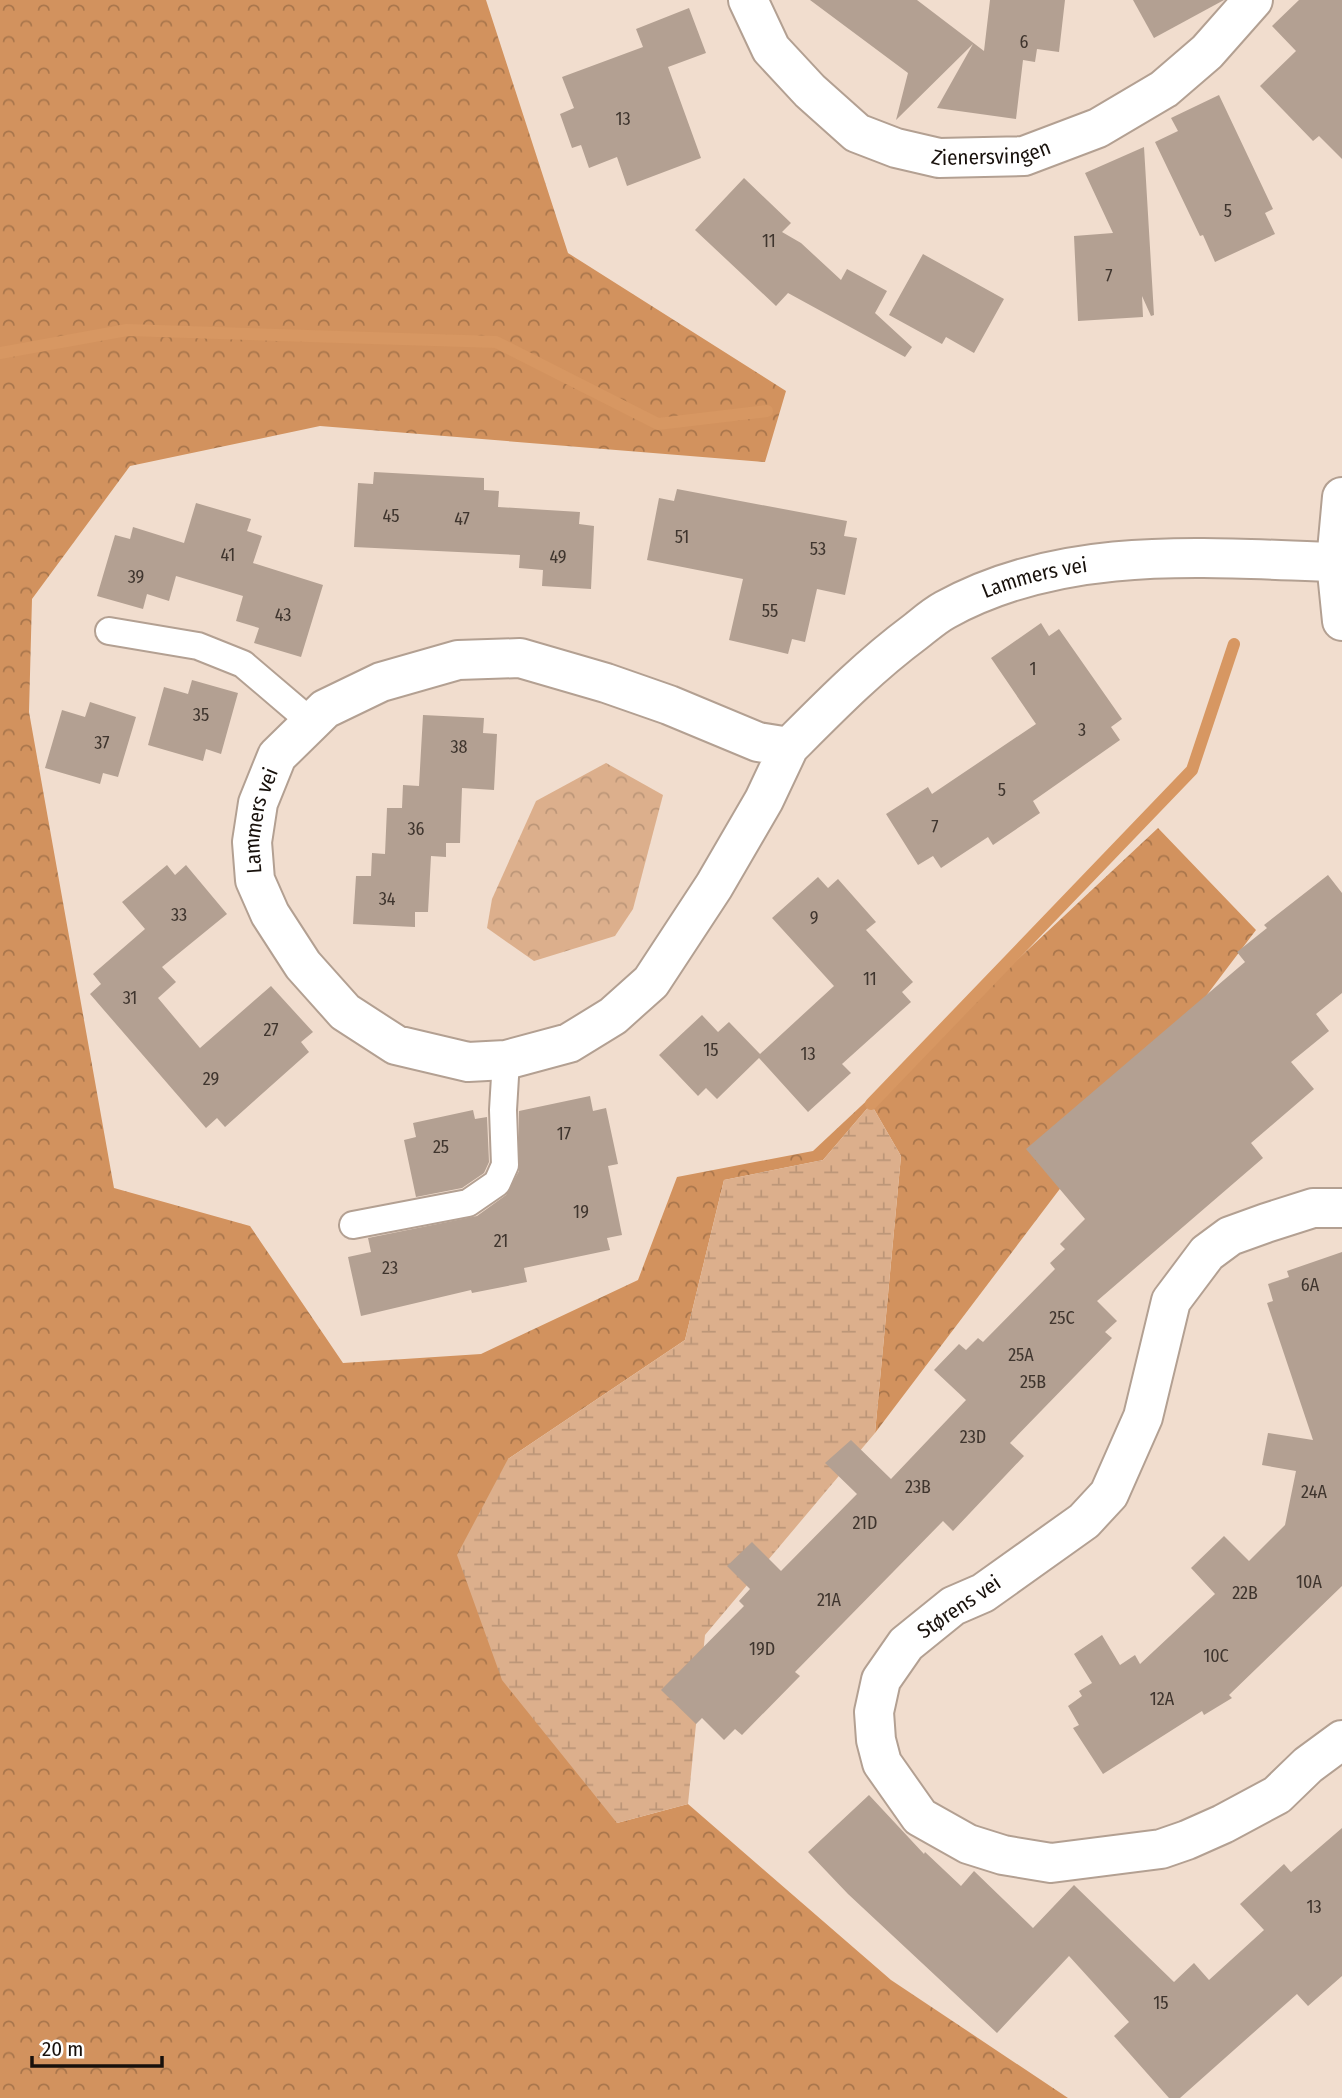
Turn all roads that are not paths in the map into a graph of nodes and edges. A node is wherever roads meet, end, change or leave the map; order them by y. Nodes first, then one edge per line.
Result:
1 (748, 0) edge
2 (1253, 0) edge
3 (1342, 497) edge
4 (1336, 562) junction
5 (1342, 621) edge
6 (109, 631) dead end
7 (312, 722) junction
8 (789, 747) junction
9 (506, 1060) junction
10 (1342, 1208) edge
11 (354, 1224) dead end
12 (1342, 1740) edge

1 - 2 street, Zienersvingen
3 - 4 street
4 - 5 street
4 - 8 street, Lammers vei
6 - 7 lane
7 - 8 street, Lammers vei
7 - 9 street, Lammers vei
8 - 9 street, Lammers vei
9 - 11 lane
10 - 12 street, Størens vei

